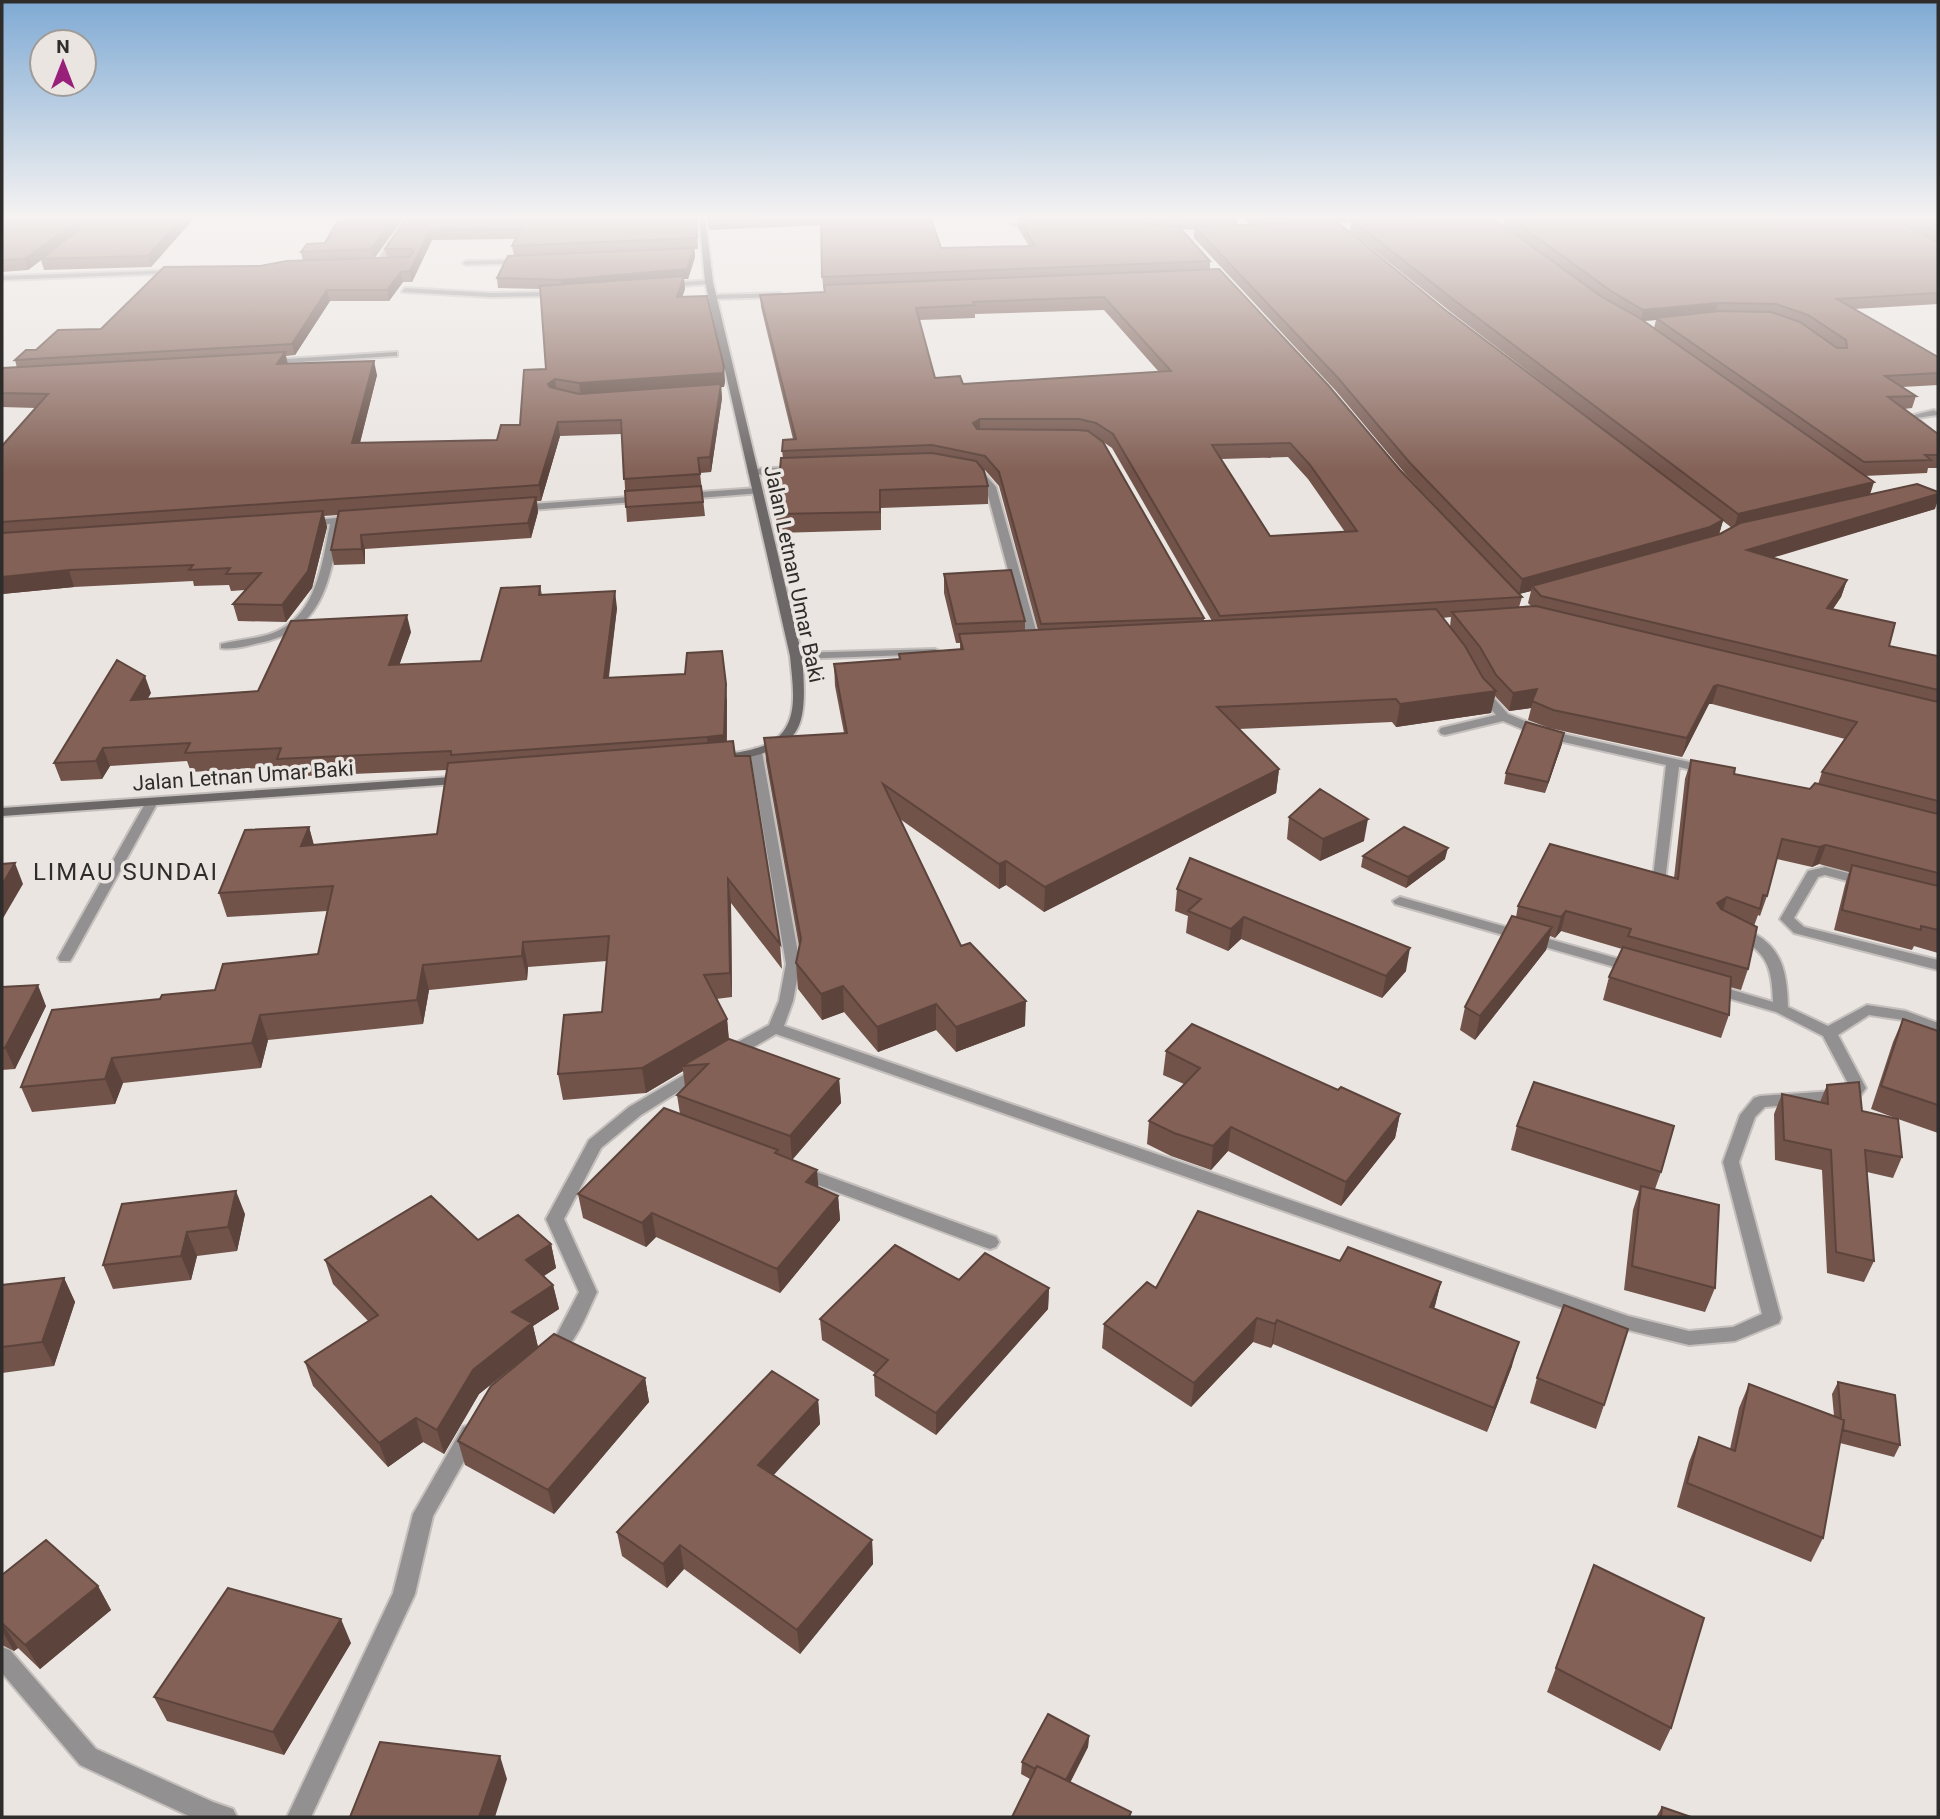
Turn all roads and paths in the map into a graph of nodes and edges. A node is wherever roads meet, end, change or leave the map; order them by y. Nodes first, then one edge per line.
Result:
1 (714, 301) edge
2 (394, 354) dead end
3 (255, 363) edge
4 (1934, 413) dead end
5 (1938, 441) edge
6 (808, 470) edge
7 (753, 472) junction
8 (968, 472) edge
9 (758, 491) junction
10 (676, 497) edge
11 (662, 498) edge
12 (513, 508) edge
13 (363, 518) edge
14 (336, 520) junction
15 (301, 523) edge
16 (225, 646) dead end
17 (1035, 648) junction
18 (1049, 648) edge
19 (1021, 649) edge
20 (942, 652) edge
21 (796, 656) junction
22 (1474, 676) edge
23 (1504, 717) junction
24 (1445, 732) dead end
25 (756, 752) junction
26 (711, 760) edge
27 (1673, 761) junction
28 (1726, 774) edge
29 (484, 778) edge
30 (152, 802) junction
31 (2, 812) edge
32 (1660, 878) edge
33 (1886, 888) edge
34 (1400, 901) dead end
35 (1720, 924) edge
36 (65, 958) dead end
37 (1938, 965) edge
38 (1650, 972) edge
39 (1702, 987) edge
40 (1781, 1009) junction
41 (775, 1028) junction
42 (1938, 1029) edge
43 (1829, 1032) junction
44 (635, 1111) junction
45 (660, 1121) edge
46 (787, 1167) edge
47 (990, 1242) dead end
48 (541, 1359) edge
49 (481, 1413) edge
50 (2, 1657) edge
51 (225, 1817) edge
52 (299, 1817) edge

1 - 7 street, Jalan Letnan Umar Baki
2 - 3 street
4 - 5 street
6 - 7 street
7 - 9 street, Jalan Letnan Umar Baki
8 - 17 street
9 - 10 street
9 - 21 street, Jalan Letnan Umar Baki
11 - 12 street
13 - 14 street
14 - 15 street
14 - 16 street
17 - 18 street
17 - 19 street
20 - 21 street
21 - 25 street, Jalan Letnan Umar Baki
22 - 23 street
23 - 24 street
23 - 27 street
25 - 26 street, Jalan Letnan Umar Baki
25 - 41 street
27 - 28 street
27 - 32 street
29 - 30 street, Jalan Letnan Umar Baki
30 - 31 street, Jalan Letnan Umar Baki
30 - 36 street
33 - 37 street
34 - 38 street
35 - 40 street
39 - 40 street
40 - 43 street
41 - 43 street
41 - 44 street
42 - 43 street
44 - 45 street
44 - 48 street
46 - 47 street
49 - 52 street
50 - 51 street

